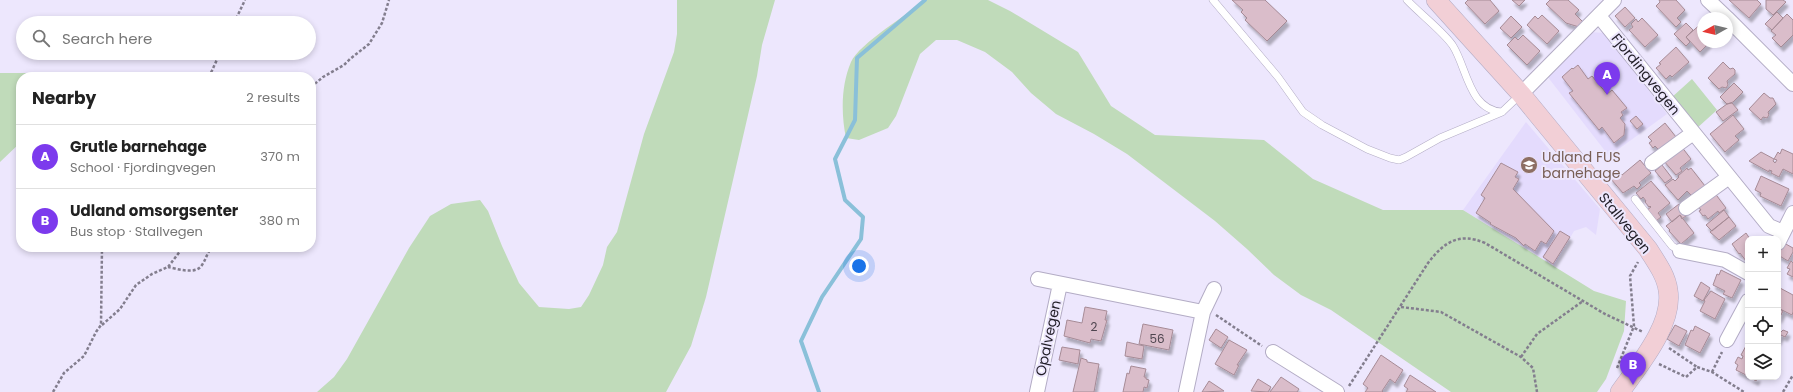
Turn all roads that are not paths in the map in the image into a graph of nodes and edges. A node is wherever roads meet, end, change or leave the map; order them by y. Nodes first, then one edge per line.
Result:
1 (1213, 0) edge
2 (1407, 0) edge
3 (1436, 0) edge
4 (1614, 0) edge
5 (1708, 0) edge
6 (1721, 12) edge
7 (1598, 16) junction
8 (1733, 24) edge
9 (1793, 84) edge
10 (1522, 94) junction
11 (1502, 112) junction
12 (1693, 133) junction
13 (1652, 162) dead end
14 (1728, 177) junction
15 (1634, 199) dead end
16 (1686, 208) dead end
17 (1793, 213) edge
18 (1779, 236) edge
19 (1781, 238) edge
20 (1680, 251) joint
21 (1746, 272) edge
22 (1038, 280) dead end
23 (1060, 284) junction
24 (1214, 289) dead end
25 (1745, 307) edge
26 (1203, 312) junction
27 (1727, 340) road end
28 (1273, 352) road end
29 (1037, 392) edge
30 (1186, 392) edge
31 (1337, 392) edge
32 (1620, 392) edge

1 - 11 lane
2 - 11 lane
3 - 10 street, Stallvegen
4 - 7 street
5 - 6 street
7 - 10 street
7 - 12 street, Fjordingvegen
8 - 9 street
10 - 11 lane
10 - 32 street, Stallvegen
12 - 13 street
12 - 14 street, Fjordingvegen
14 - 16 street
14 - 18 street, Fjordingvegen
15 - 20 lane
17 - 19 street, Fjordingvegen
20 - 21 street
22 - 23 street
23 - 26 street
23 - 29 street, Opalvegen
24 - 26 street
25 - 27 street
26 - 30 street
28 - 31 street

